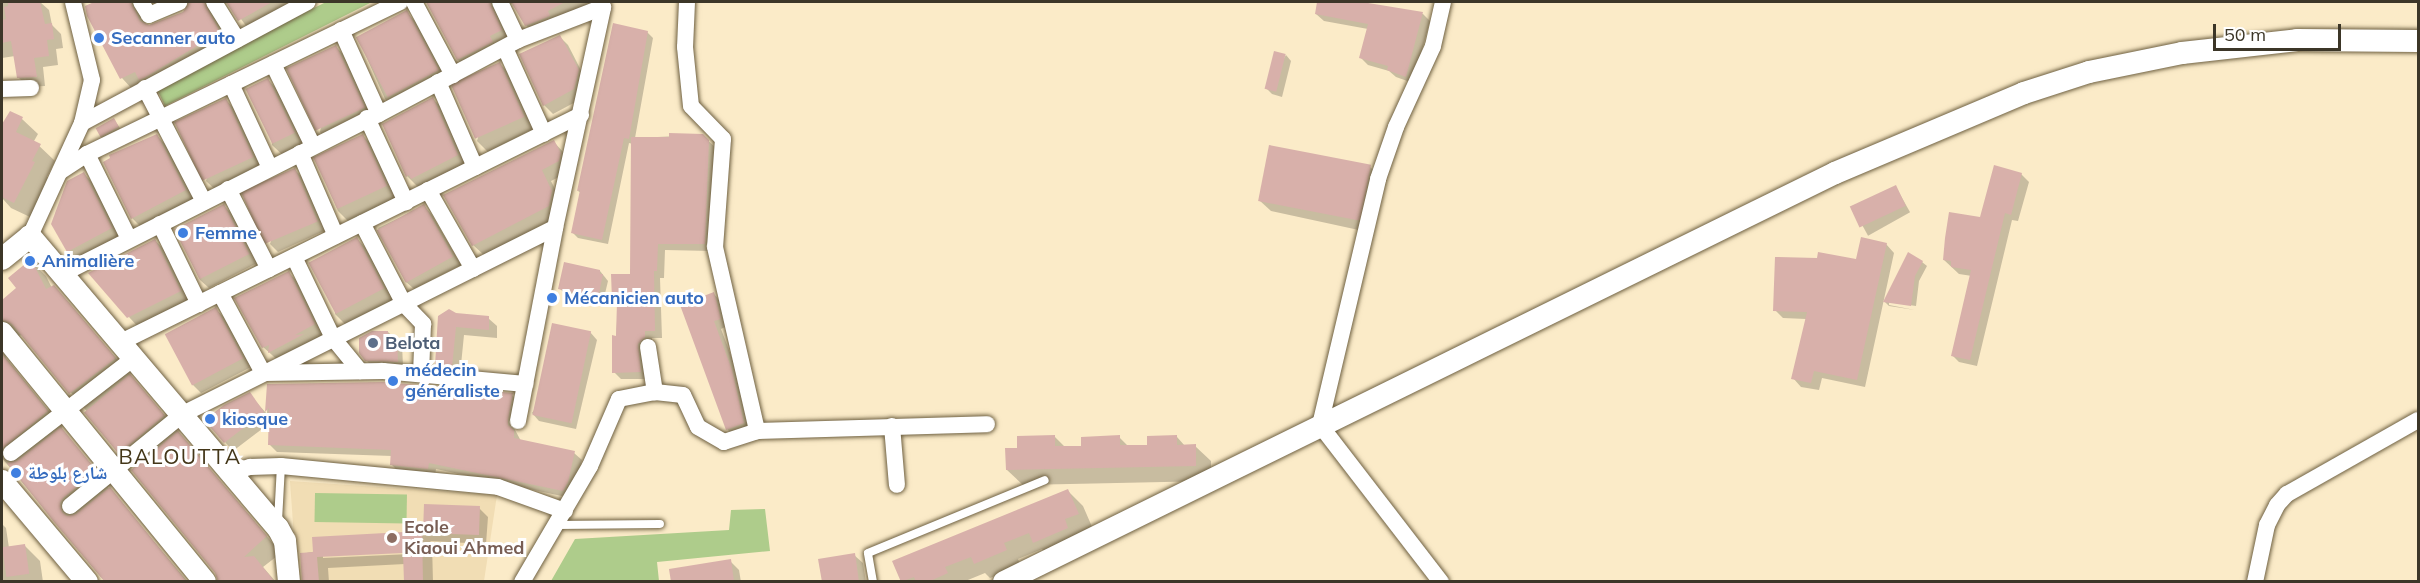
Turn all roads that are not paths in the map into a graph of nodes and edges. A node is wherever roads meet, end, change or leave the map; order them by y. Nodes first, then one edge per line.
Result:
1 (141, 2) edge
2 (179, 2) edge
3 (214, 2) edge
4 (271, 2) edge
5 (308, 2) edge
6 (400, 2) edge
7 (414, 2) edge
8 (500, 2) edge
9 (687, 2) edge
10 (1443, 2) edge
11 (79, 4) edge
12 (602, 4) edge
13 (279, 17) junction
14 (341, 30) junction
15 (237, 39) junction
16 (2418, 41) edge
17 (512, 44) junction
18 (273, 64) junction
19 (446, 78) junction
20 (231, 84) junction
21 (31, 88) dead end
22 (145, 88) junction
23 (2, 89) edge
24 (581, 115) junction
25 (373, 116) junction
26 (160, 118) junction
27 (82, 123) junction
28 (544, 134) junction
29 (307, 149) junction
30 (87, 154) junction
31 (476, 167) junction
32 (270, 168) junction
33 (61, 171) junction
34 (228, 189) junction
35 (428, 190) junction
36 (204, 202) junction
37 (406, 202) junction
38 (362, 223) junction
39 (160, 224) junction
40 (555, 228) junction
41 (30, 236) junction
42 (336, 236) junction
43 (129, 239) junction
44 (294, 257) junction
45 (2, 259) edge
46 (269, 269) junction
47 (473, 269) junction
48 (62, 274) junction
49 (220, 293) junction
50 (199, 304) junction
51 (404, 304) junction
52 (2, 333) edge
53 (333, 338) junction
54 (648, 347) dead end
55 (128, 349) junction
56 (360, 371) junction
57 (263, 373) junction
58 (420, 375) junction
59 (525, 384) junction
60 (655, 392) junction
61 (66, 412) junction
62 (183, 414) junction
63 (2418, 420) edge
64 (518, 421) dead end
65 (987, 424) dead end
66 (1320, 425) junction
67 (892, 426) junction
68 (758, 431) junction
69 (11, 453) dead end
70 (281, 466) junction
71 (115, 470) junction
72 (230, 473) junction
73 (1044, 480) dead end
74 (2, 481) edge
75 (897, 485) dead end
76 (10, 501) edge
77 (70, 506) dead end
78 (560, 518) junction
79 (660, 524) dead end
80 (278, 528) junction
81 (87, 582) edge
82 (206, 582) edge
83 (289, 582) edge
84 (522, 582) edge
85 (873, 582) edge
86 (1004, 582) edge
87 (1441, 582) edge
88 (2255, 582) edge

1 - 2 street
3 - 15 street
4 - 13 street
5 - 13 street
6 - 14 street
7 - 19 street
8 - 17 street
9 - 68 street
10 - 66 street
11 - 27 street
12 - 17 street
12 - 24 street
13 - 15 street
14 - 18 street
14 - 25 street
15 - 22 street
16 - 66 main road
17 - 19 street
17 - 28 street
18 - 20 street
18 - 29 street
19 - 25 street
19 - 31 street
20 - 26 street
20 - 32 street
21 - 23 street
22 - 26 street
22 - 27 street
24 - 28 street
24 - 40 street
25 - 29 street
25 - 37 street
26 - 30 street
26 - 36 street
27 - 33 street
28 - 31 street
29 - 32 street
29 - 42 street
30 - 33 street
30 - 43 street
31 - 35 street
32 - 34 street
33 - 41 street
34 - 36 street
34 - 46 street
35 - 37 street
35 - 47 street
36 - 39 street
37 - 38 street
38 - 42 street
38 - 51 street
39 - 43 street
39 - 50 street
40 - 47 street
40 - 59 street
41 - 45 main road
41 - 48 main road
42 - 44 street
43 - 48 street
44 - 46 street
44 - 53 street
46 - 49 street
47 - 51 street
48 - 55 main road
49 - 50 street
49 - 57 street
50 - 55 street
51 - 53 street
51 - 58 street
52 - 61 main road
53 - 56 street
53 - 57 street
54 - 60 street
55 - 61 street
55 - 62 main road
56 - 57 street
56 - 58 street
57 - 62 street
58 - 59 street
59 - 64 street
60 - 68 street
60 - 78 street
61 - 69 street
61 - 71 main road
62 - 71 street
62 - 72 main road
63 - 88 street
65 - 67 street
66 - 86 main road
66 - 87 street
67 - 68 street
67 - 75 street
70 - 72 street
70 - 78 street
70 - 80 lane
71 - 77 street
71 - 82 main road
72 - 80 main road
73 - 85 lane
74 - 76 main road
76 - 81 main road
78 - 79 lane
78 - 84 street
80 - 83 main road

